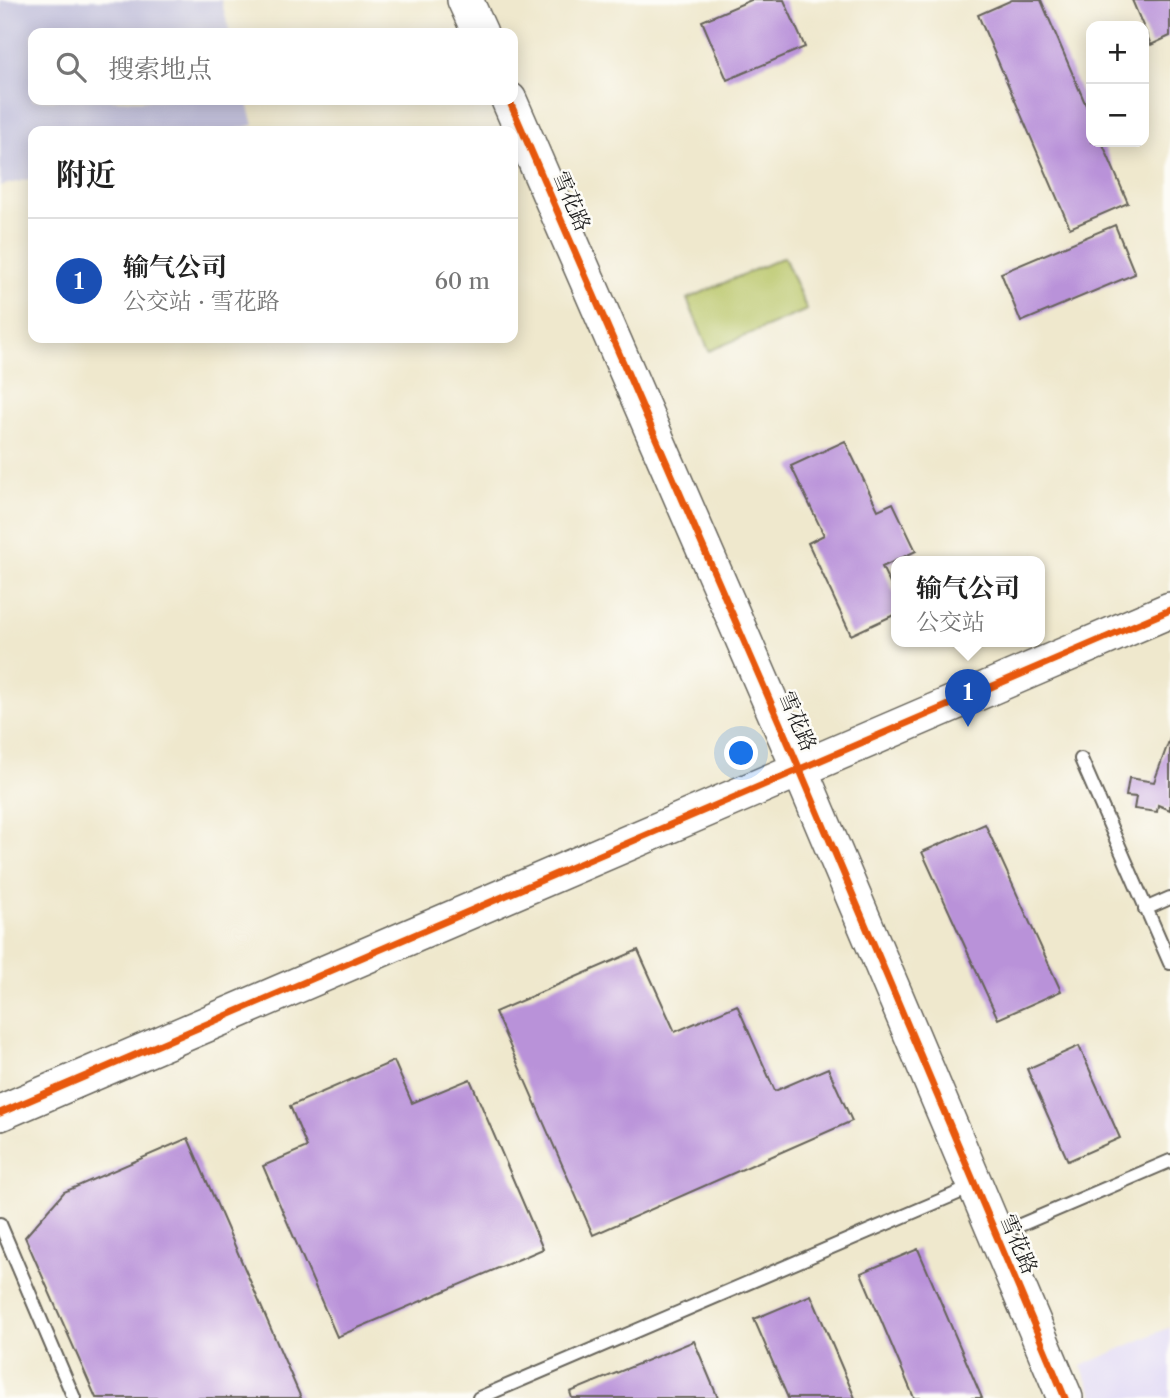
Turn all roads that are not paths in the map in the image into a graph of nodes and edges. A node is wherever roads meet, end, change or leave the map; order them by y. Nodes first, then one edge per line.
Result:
1 (465, 0) edge
2 (478, 28) edge
3 (511, 105) edge
4 (1170, 610) edge
5 (1081, 760) dead end
6 (800, 770) junction
7 (1170, 898) edge
8 (1145, 909) junction
9 (1170, 963) edge
10 (0, 1113) edge
11 (1170, 1160) edge
12 (975, 1185) junction
13 (0, 1224) edge
14 (996, 1236) junction
15 (74, 1398) edge
16 (479, 1398) edge
17 (1065, 1398) edge

1 - 2 street
3 - 6 street, 雪花路
4 - 6 street
5 - 8 lane
6 - 10 street
6 - 12 street, 雪花路
7 - 8 lane
8 - 9 lane
11 - 14 lane
12 - 14 street, 雪花路
12 - 16 lane
13 - 15 lane
14 - 17 street, 雪花路

